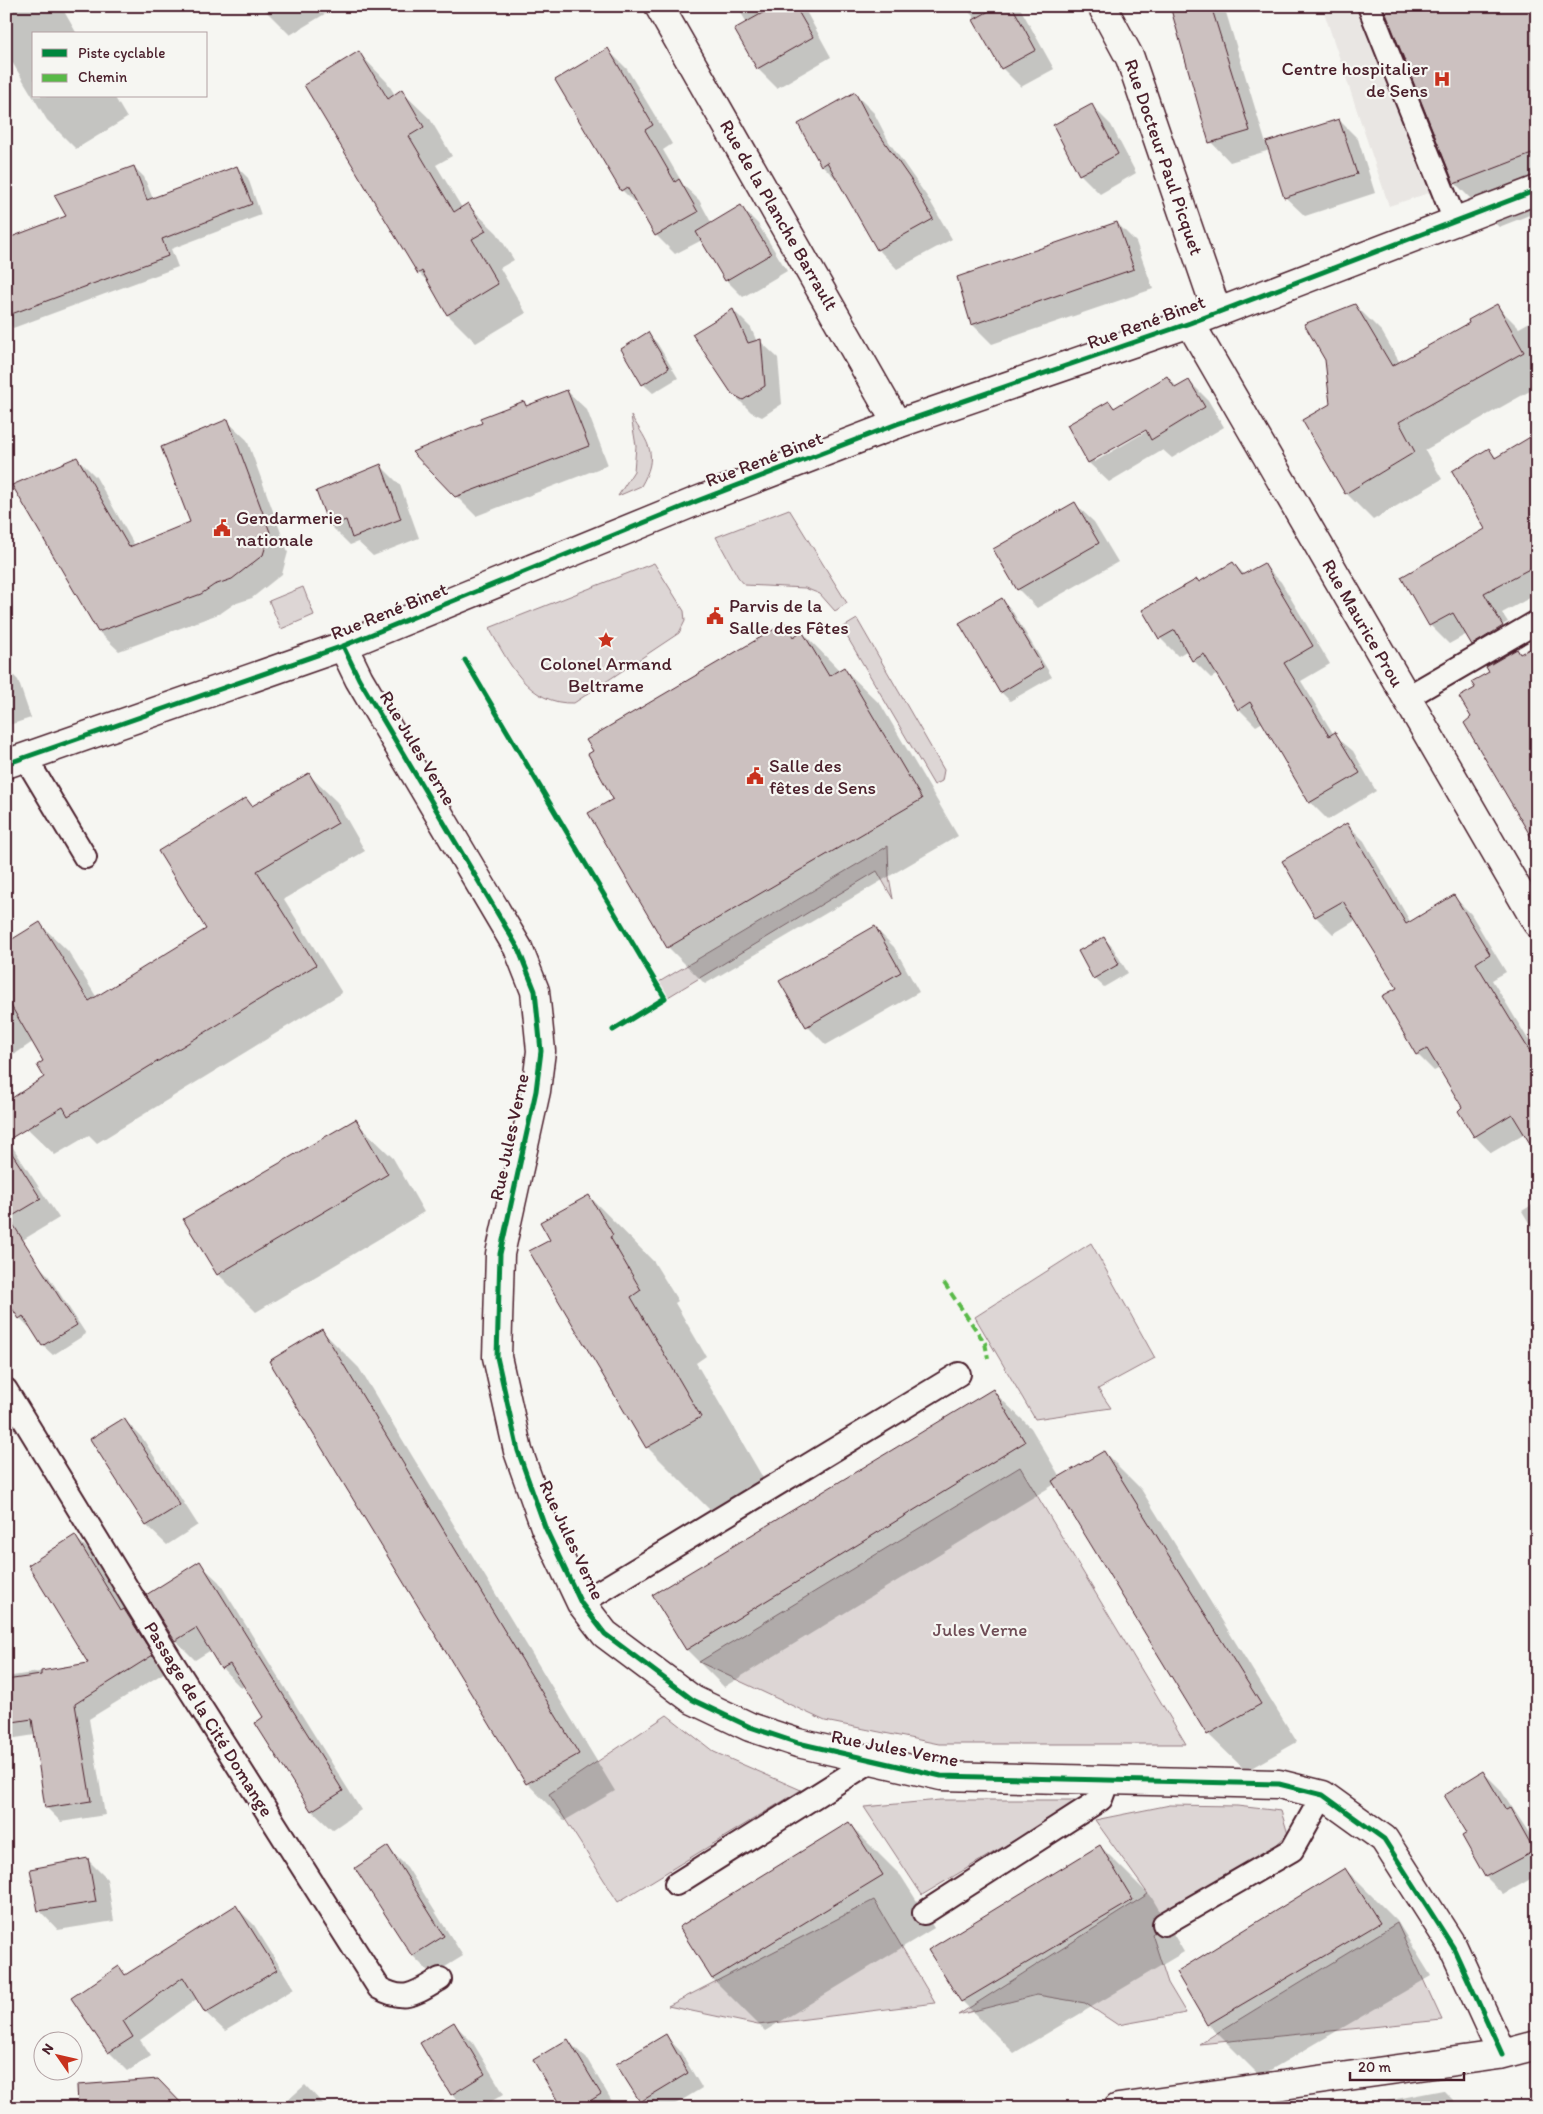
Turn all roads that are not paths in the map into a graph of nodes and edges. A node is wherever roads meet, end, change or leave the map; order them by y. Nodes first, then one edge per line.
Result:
1 (659, 6) edge
2 (1102, 6) edge
3 (1369, 6) edge
4 (1537, 190) edge
5 (1455, 221) junction
6 (1217, 312) junction
7 (1190, 323) junction
8 (897, 424) junction
9 (1537, 622) edge
10 (343, 646) junction
11 (1406, 698) junction
12 (15, 761) edge
13 (85, 858) dead end
14 (1537, 923) edge
15 (959, 1374) dead end
16 (6, 1390) edge
17 (581, 1603) junction
18 (873, 1760) junction
19 (1108, 1780) junction
20 (1323, 1794) junction
21 (676, 1884) dead end
22 (924, 1913) dead end
23 (1164, 1924) dead end
24 (440, 1979) dead end
25 (1537, 2045) edge
26 (1502, 2054) junction
27 (1118, 2108) edge

1 - 8 street, Rue de la Planche Barrault
2 - 6 street, Rue Docteur Paul Picquet
3 - 5 lane
4 - 5 street, Rue René Binet
5 - 6 street, Rue René Binet
6 - 7 street, Rue René Binet
7 - 8 street, Rue René Binet
7 - 11 street, Rue Maurice Prou
8 - 10 street, Rue René Binet
9 - 11 lane
10 - 12 street, Rue René Binet
10 - 17 street, Rue Jules Verne
11 - 14 street, Rue Maurice Prou
12 - 13 lane
15 - 17 lane
16 - 24 lane, Passage de la Cité Domange
17 - 18 street, Rue Jules Verne
18 - 19 street, Rue Jules Verne
18 - 21 lane
19 - 20 street, Rue Jules Verne
19 - 22 lane
20 - 23 lane
20 - 26 street, Rue Jules Verne
25 - 26 street
26 - 27 street

